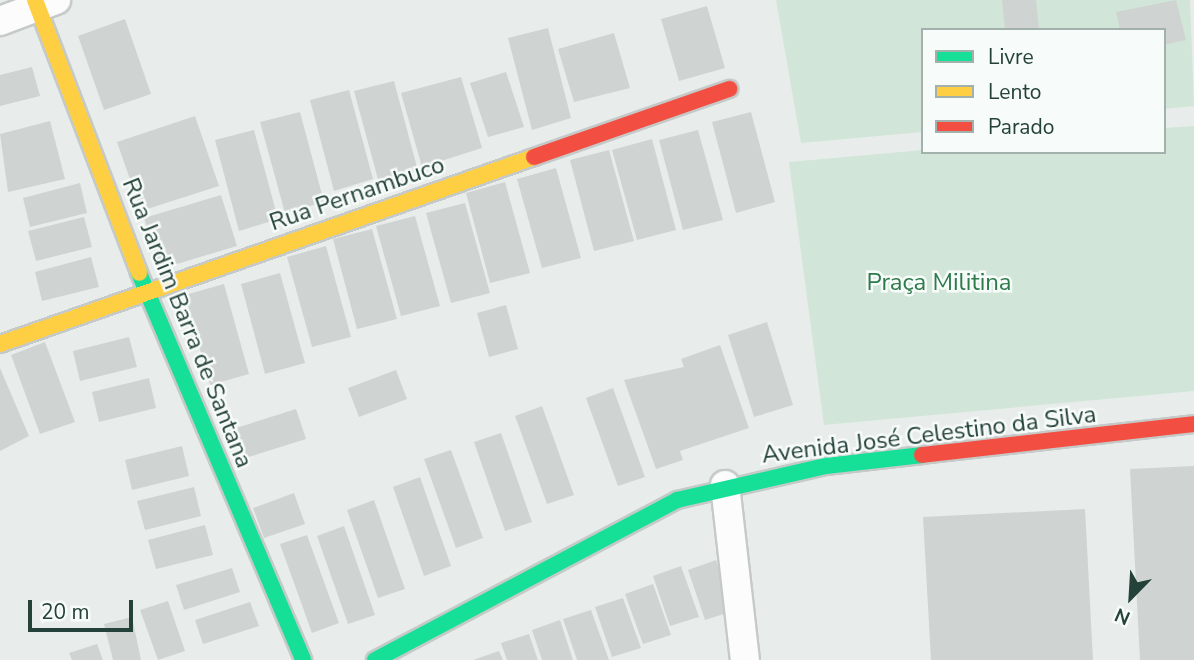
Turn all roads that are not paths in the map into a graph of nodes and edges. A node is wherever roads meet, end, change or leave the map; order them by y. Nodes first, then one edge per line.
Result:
1 (43, 2) edge
2 (0, 21) edge
3 (729, 89) dead end
4 (146, 290) junction
5 (0, 344) edge
6 (1194, 424) edge
7 (725, 485) junction
8 (303, 660) edge
9 (375, 660) edge
10 (745, 660) edge

1 - 2 street
1 - 4 street, Rua Jardim Barra de Santana
3 - 4 street, Rua Pernambuco
4 - 5 street, Rua Pernambuco
4 - 8 street, Rua Jardim Barra de Santana
6 - 7 street, Avenida José Celestino da Silva
7 - 9 street, Avenida José Celestino da Silva
7 - 10 street

